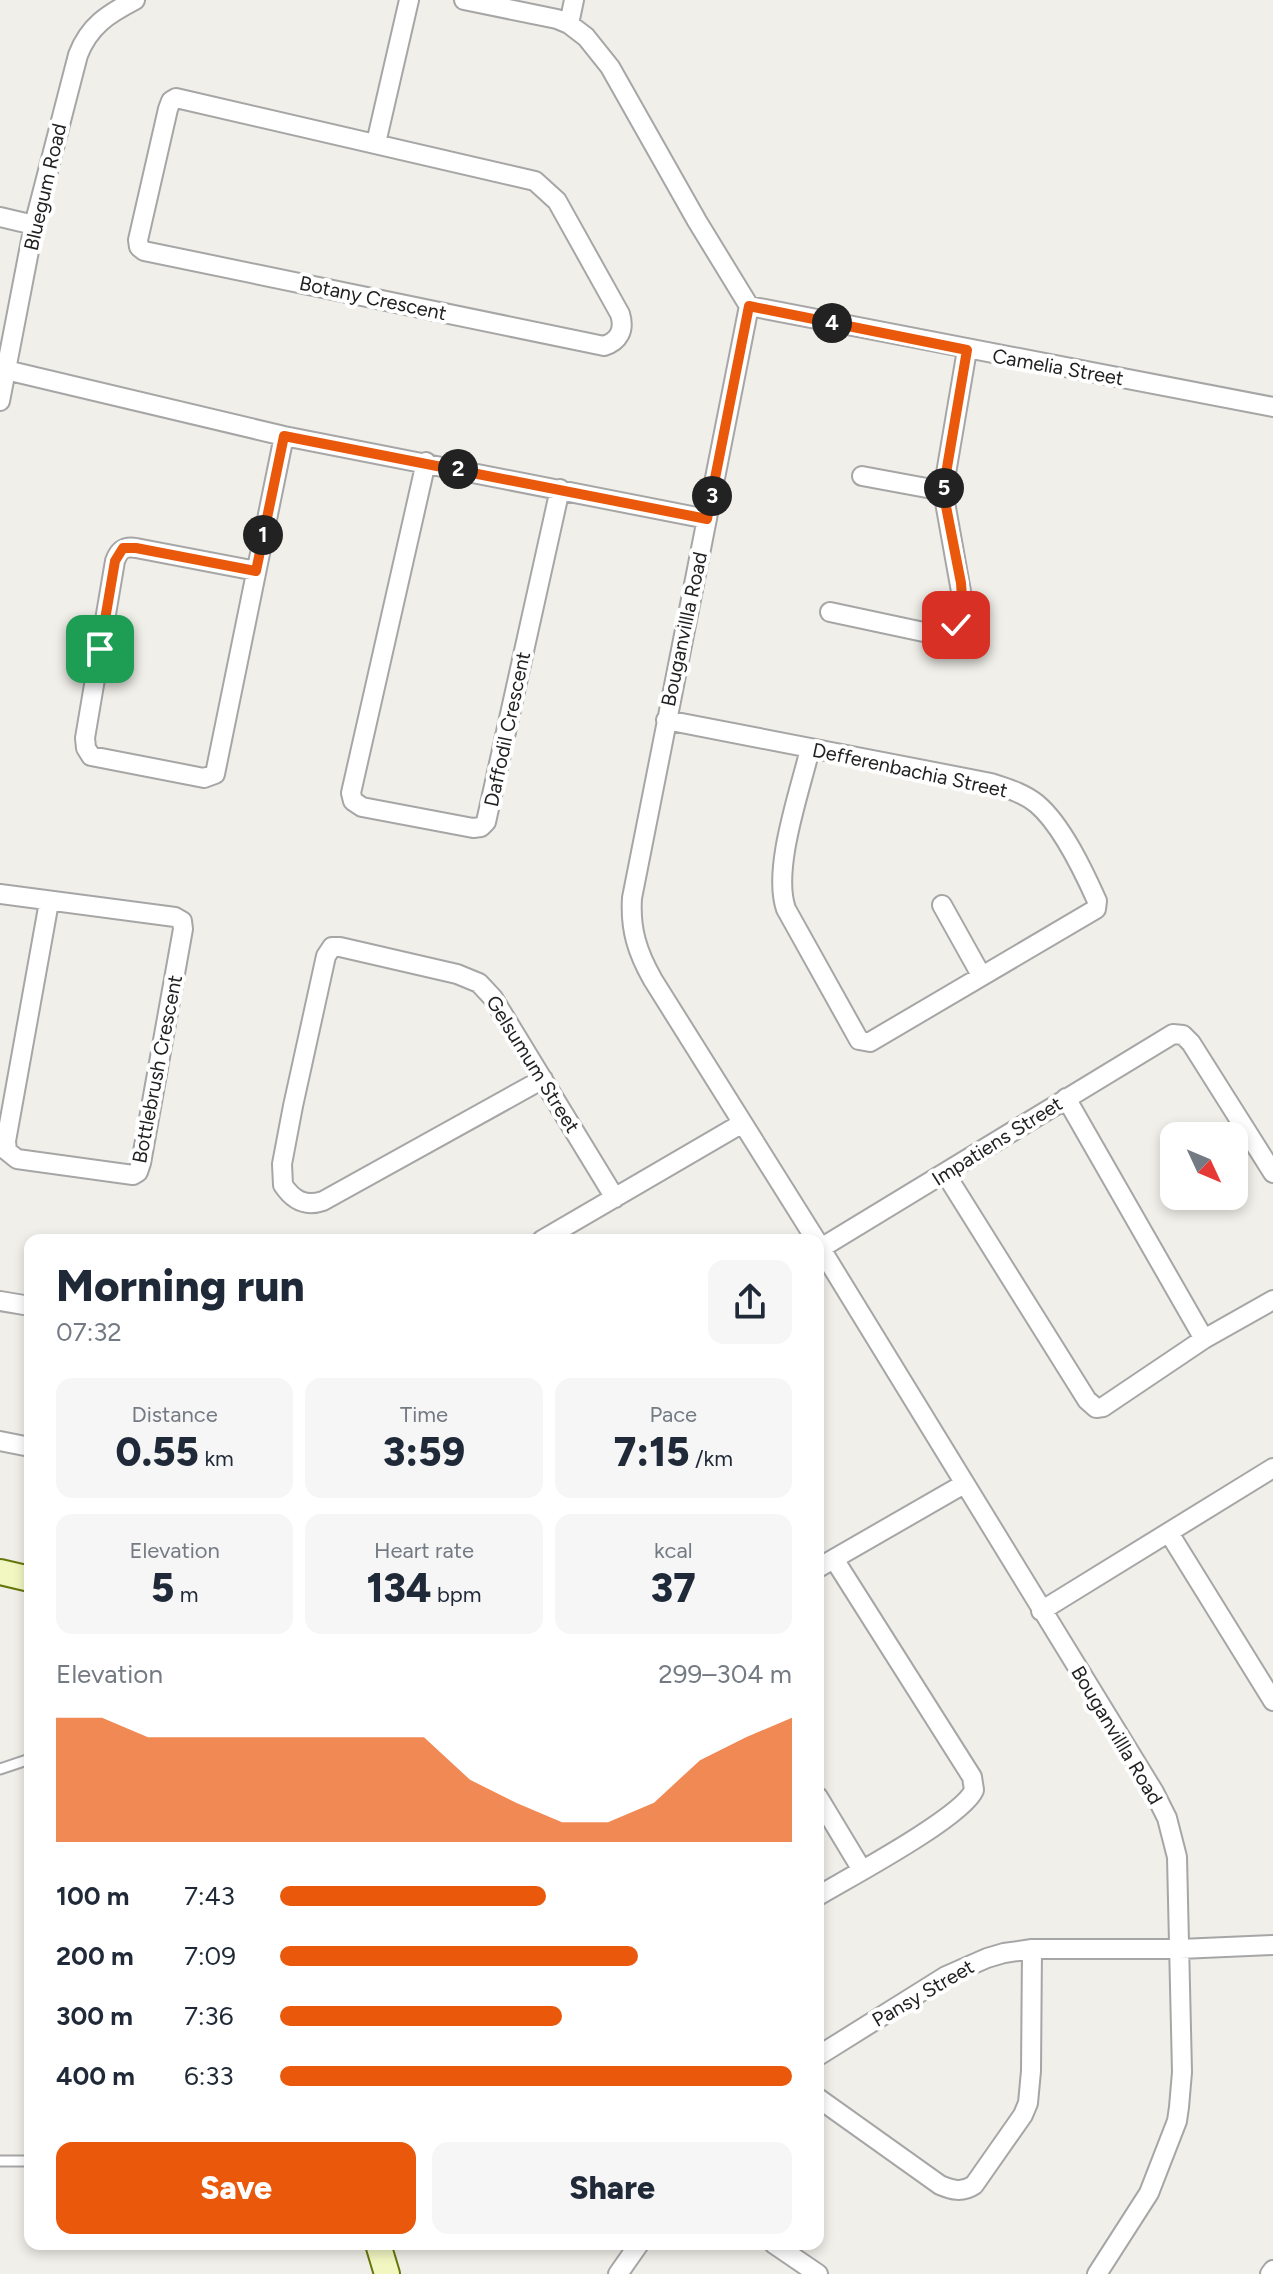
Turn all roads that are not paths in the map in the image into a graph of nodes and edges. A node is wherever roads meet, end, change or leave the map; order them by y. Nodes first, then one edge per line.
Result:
1 (135, 0) edge
2 (409, 0) edge
3 (464, 0) edge
4 (574, 0) edge
5 (569, 24) junction
6 (376, 143) junction
7 (0, 217) edge
8 (34, 225) junction
9 (749, 306) junction
10 (967, 350) junction
11 (6, 370) junction
12 (0, 401) edge
13 (1273, 407) edge
14 (284, 436) junction
15 (426, 462) junction
16 (862, 476) dead end
17 (560, 489) junction
18 (943, 491) junction
19 (707, 519) junction
20 (256, 571) junction
21 (830, 612) dead end
22 (666, 720) junction
23 (810, 749) junction
24 (0, 894) edge
25 (49, 902) junction
26 (942, 905) dead end
27 (981, 975) junction
28 (543, 1079) junction
29 (1066, 1098) junction
30 (741, 1124) junction
31 (945, 1173) junction
32 (1273, 1173) edge
33 (615, 1198) junction
34 (552, 1234) edge
35 (812, 1234) edge
36 (824, 1241) edge
37 (824, 1254) edge
38 (1273, 1300) edge
39 (0, 1301) edge
40 (24, 1305) edge
41 (1204, 1339) junction
42 (0, 1441) edge
43 (24, 1446) edge
44 (1273, 1468) edge
45 (964, 1484) junction
46 (1169, 1533) junction
47 (826, 1563) edge
48 (0, 1572) edge
49 (24, 1578) edge
50 (1041, 1611) junction
51 (1273, 1701) edge
52 (24, 1761) edge
53 (0, 1769) edge
54 (824, 1807) edge
55 (862, 1870) junction
56 (824, 1892) edge
57 (1273, 1945) edge
58 (1032, 1949) junction
59 (1180, 1949) junction
60 (824, 2052) edge
61 (824, 2102) edge
62 (0, 2161) edge
63 (24, 2161) edge
64 (380, 2250) edge
65 (635, 2250) edge
66 (783, 2250) edge
67 (387, 2274) edge
68 (618, 2274) edge
69 (818, 2274) edge
70 (1097, 2274) edge

1 - 8 street, Bluegum Road
2 - 6 street
3 - 5 street
4 - 5 street
5 - 9 street
6 - 6 street, Botany Crescent
7 - 8 street
8 - 11 street, Bluegum Road
9 - 10 street, Camelia Street
9 - 19 street, Bouganvillla Road
10 - 13 street, Camelia Street
10 - 18 street
11 - 12 street, Bluegum Road
11 - 14 street
14 - 15 street
14 - 20 street
15 - 17 street
15 - 17 street, Daffodil Crescent
16 - 18 street
17 - 19 street
18 - 21 street
19 - 22 street, Bouganvillla Road
20 - 20 street
22 - 23 street, Defferenbachia Street
22 - 30 street, Bouganvillla Road
23 - 27 street
23 - 27 street, Defferenbachia Street
24 - 25 street
25 - 25 street, Bottlebrush Crescent
26 - 27 street
28 - 28 street, Gelsumum Street
28 - 33 street, Gelsumum Street
29 - 31 street, Impatiens Street
29 - 32 street, Impatiens Street
29 - 41 street
30 - 33 street
30 - 35 street, Bouganvillla Road
31 - 36 street, Impatiens Street
31 - 41 street
33 - 34 street
37 - 45 street, Bouganvillla Road
38 - 41 street
39 - 40 street
42 - 43 street
44 - 46 street
45 - 47 street
45 - 50 street, Bouganvillla Road
46 - 50 street
46 - 51 street
47 - 55 street
48 - 49 street
50 - 59 street, Bouganvillla Road
52 - 53 lane
54 - 55 street
55 - 56 street
57 - 59 street, Pansy Street
58 - 59 street, Pansy Street
58 - 60 street, Pansy Street
58 - 61 street
59 - 70 street, Bouganvillla Road
62 - 63 lane
64 - 67 street
65 - 68 street
66 - 69 street

